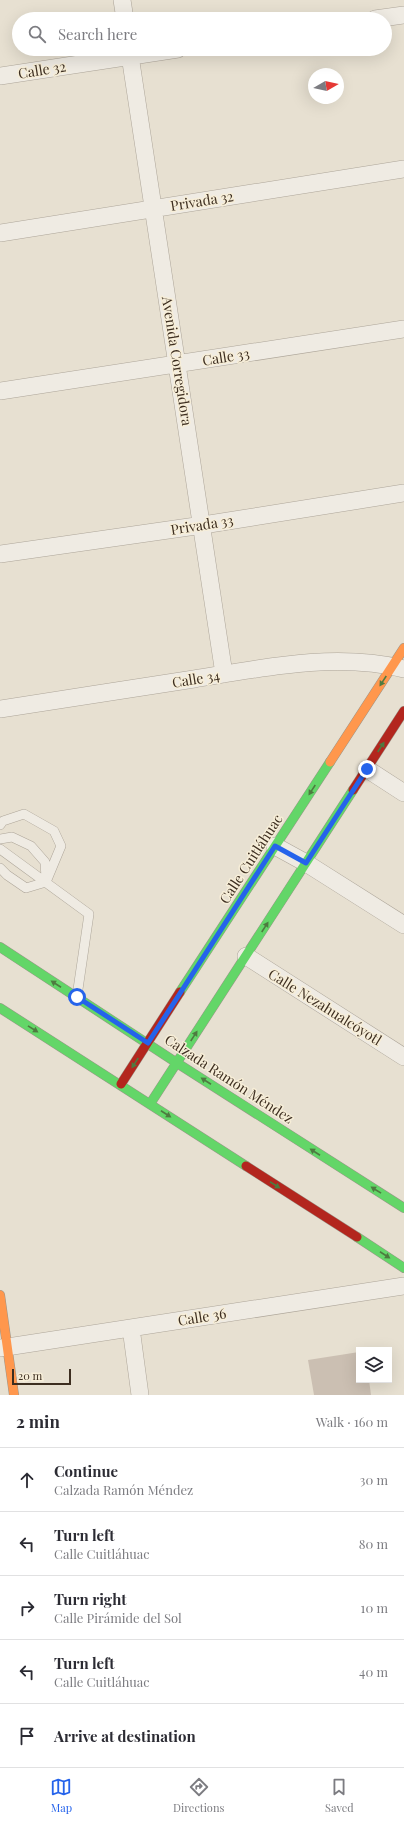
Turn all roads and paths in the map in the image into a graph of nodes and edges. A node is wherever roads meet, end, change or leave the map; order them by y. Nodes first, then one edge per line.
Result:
1 (122, 0) edge
2 (124, 12) edge
3 (404, 15) edge
4 (392, 17) edge
5 (113, 56) edge
6 (130, 56) edge
7 (0, 76) edge
8 (404, 169) edge
9 (154, 209) junction
10 (0, 233) edge
11 (404, 329) edge
12 (178, 364) junction
13 (0, 391) edge
14 (404, 493) edge
15 (203, 525) junction
16 (0, 554) edge
17 (404, 648) edge
18 (398, 667) edge
19 (224, 674) junction
20 (0, 710) edge
21 (404, 711) edge
22 (367, 769) junction
23 (404, 793) edge
24 (0, 825) edge
25 (0, 839) edge
26 (275, 846) junction
27 (0, 849) edge
28 (306, 863) junction
29 (0, 868) edge
30 (46, 882) junction
31 (404, 925) edge
32 (0, 947) edge
33 (246, 956) junction
34 (77, 997) junction
35 (0, 1008) edge
36 (148, 1043) junction
37 (404, 1057) edge
38 (177, 1063) junction
39 (121, 1084) junction
40 (150, 1104) junction
41 (404, 1208) edge
42 (404, 1268) edge
43 (404, 1286) edge
44 (0, 1295) edge
45 (131, 1328) junction
46 (4, 1347) edge
47 (14, 1395) edge
48 (140, 1395) edge

1 - 2 street
3 - 4 street
5 - 7 street, Calle 32
6 - 9 street, Avenida Corregidora
8 - 9 street, Privada 32
9 - 10 street, Privada 32
9 - 12 street, Avenida Corregidora
11 - 12 street, Calle 33
12 - 13 street, Calle 33
12 - 15 street, Avenida Corregidora
14 - 15 street, Privada 33
15 - 16 street, Privada 33
15 - 19 street, Avenida Corregidora
17 - 18 main road, Calle Cuitláhuac
18 - 19 street, Calle 34
18 -> 26 main road, Calle Cuitláhuac
19 - 20 street, Calle 34
22 -> 21 main road
22 - 23 street
22 - 28 main road
24 - 30 lane
25 - 30 lane
26 - 28 street
26 - 36 main road, Calle Cuitláhuac
27 - 30 lane
28 - 31 street
33 -> 28 main road
29 - 30 lane
30 - 34 lane
34 -> 32 main road, Calzada Ramón Méndez
33 - 37 street, Calle Nezahualcóyotl
38 -> 33 main road
34 - 36 main road, Calzada Ramón Méndez
35 -> 39 main road
36 - 38 main road, Calzada Ramón Méndez
36 -> 39 main road, Calle Cuitláhuac
38 - 40 main road
41 -> 38 main road, Calzada Ramón Méndez
39 - 40 main road
40 -> 42 main road
43 - 45 street, Calle 36
44 - 46 main road
45 - 46 street, Calle 36
45 - 48 street
46 - 47 main road

